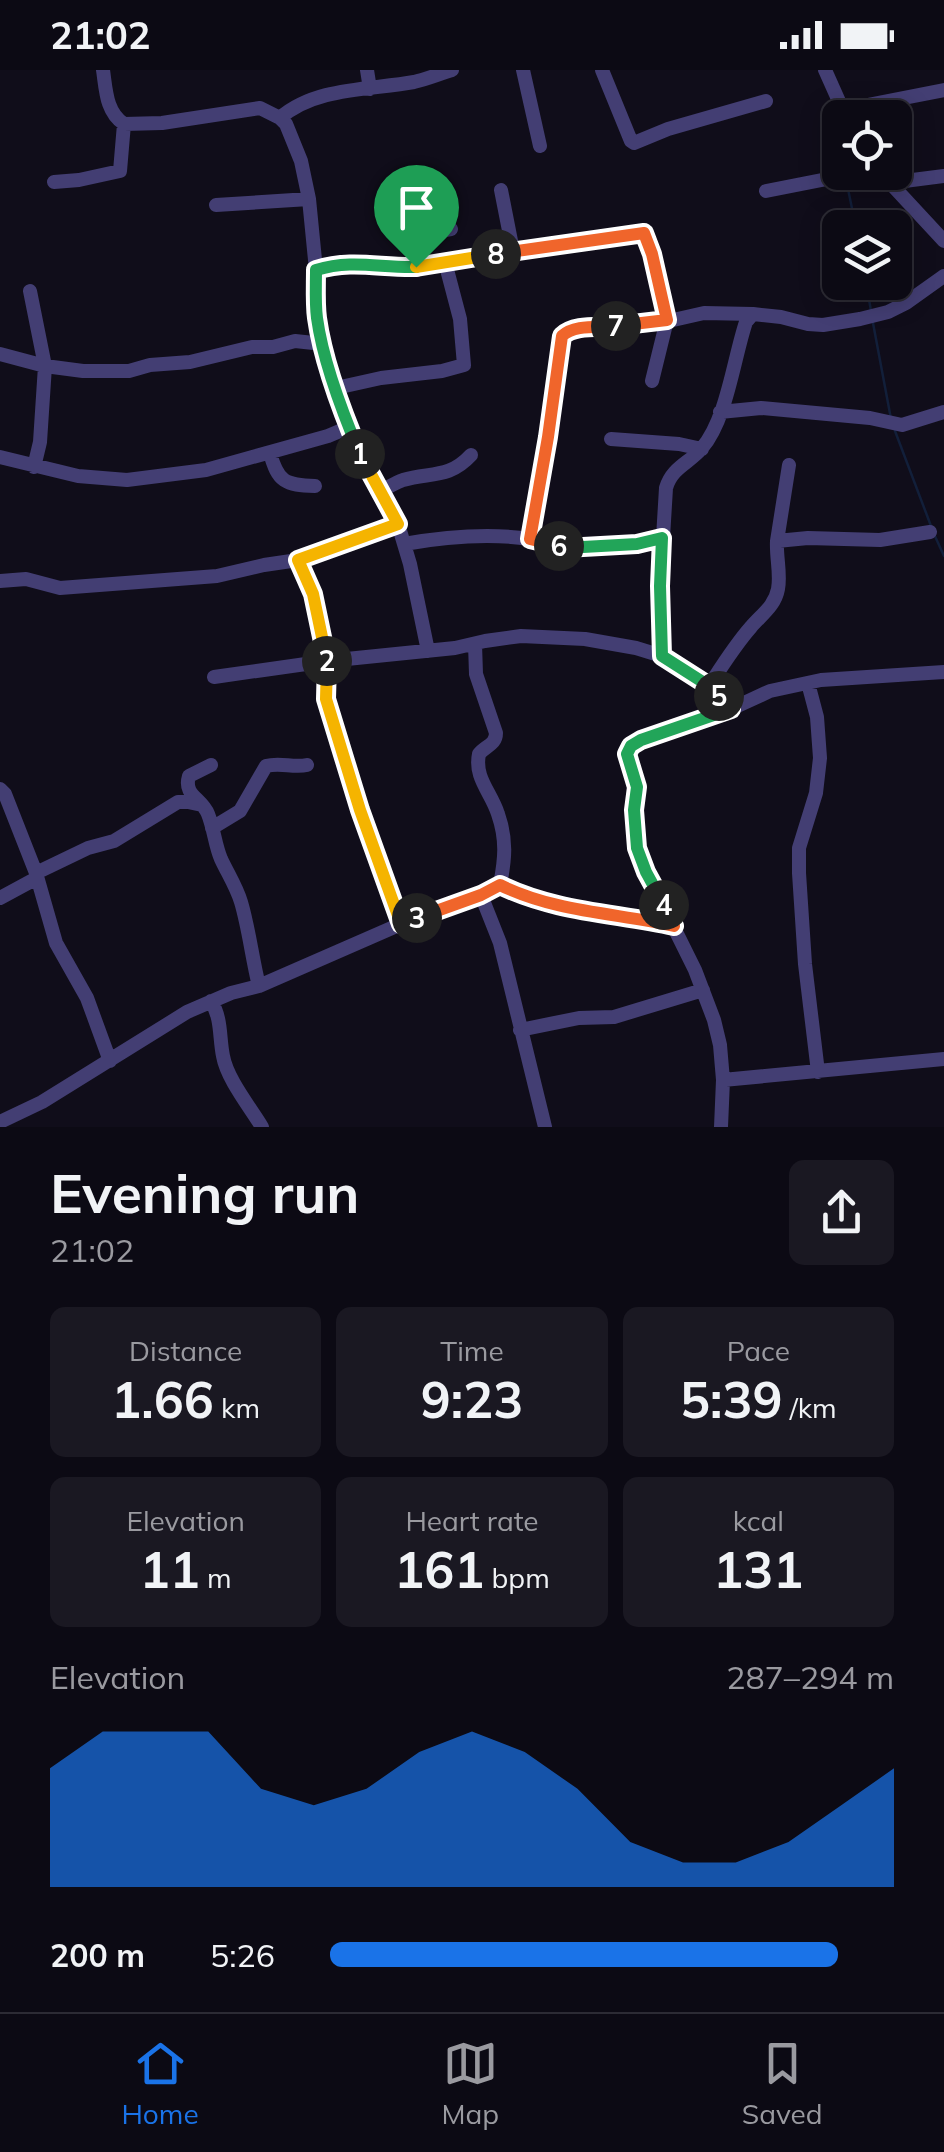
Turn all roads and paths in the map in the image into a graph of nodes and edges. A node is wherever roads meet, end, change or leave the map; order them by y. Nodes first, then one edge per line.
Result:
1 (102, 70) edge
2 (367, 70) edge
3 (452, 70) edge
4 (523, 70) edge
5 (602, 70) edge
6 (825, 70) edge
7 (370, 89) junction
8 (944, 90) edge
9 (838, 100) edge
10 (902, 100) edge
11 (766, 101) dead end
12 (280, 118) junction
13 (124, 124) junction
14 (540, 146) dead end
15 (912, 176) edge
16 (944, 176) edge
17 (822, 180) edge
18 (54, 182) dead end
19 (501, 190) dead end
20 (896, 190) edge
21 (766, 191) dead end
22 (309, 198) junction
23 (216, 205) dead end
24 (451, 229) dead end
25 (944, 241) edge
26 (513, 251) junction
27 (444, 262) junction
28 (416, 267) junction
29 (316, 270) junction
30 (944, 276) edge
31 (30, 291) dead end
32 (753, 314) junction
33 (667, 320) junction
34 (323, 344) junction
35 (0, 354) edge
36 (46, 366) junction
37 (652, 381) dead end
38 (336, 388) junction
39 (720, 412) junction
40 (944, 412) edge
41 (348, 428) junction
42 (612, 438) dead end
43 (702, 449) junction
44 (270, 453) junction
45 (471, 455) dead end
46 (0, 457) edge
47 (788, 465) dead end
48 (34, 467) junction
49 (315, 486) dead end
50 (380, 491) junction
51 (398, 524) junction
52 (930, 532) dead end
53 (662, 538) junction
54 (530, 539) junction
55 (778, 542) junction
56 (404, 544) junction
57 (298, 560) junction
58 (0, 582) edge
59 (475, 644) junction
60 (428, 652) junction
61 (662, 656) junction
62 (327, 661) junction
63 (944, 672) edge
64 (214, 677) dead end
65 (808, 683) junction
66 (709, 686) junction
67 (731, 709) junction
68 (307, 764) dead end
69 (211, 765) dead end
70 (0, 789) edge
71 (204, 806) junction
72 (212, 828) junction
73 (37, 876) junction
74 (500, 885) junction
75 (481, 895) junction
76 (0, 898) edge
77 (401, 924) junction
78 (674, 926) junction
79 (259, 986) junction
80 (703, 990) junction
81 (211, 1001) junction
82 (520, 1030) junction
83 (944, 1060) edge
84 (110, 1061) junction
85 (818, 1072) junction
86 (723, 1080) junction
87 (23, 1120) edge
88 (0, 1122) edge
89 (262, 1127) edge
90 (545, 1127) edge
91 (721, 1127) edge

1 - 13 street
2 - 7 street
3 - 7 street
4 - 14 street
5 - 11 street
6 - 9 street
7 - 12 street
8 - 10 street
12 - 13 street
12 - 22 street
13 - 18 street
15 - 16 street
17 - 21 street
19 - 26 street
20 - 25 street
22 - 23 street
22 - 29 street
24 - 28 street
26 - 27 street
26 - 33 street
27 - 28 street
27 - 38 street
28 - 29 street
29 - 34 street
30 - 32 street
31 - 36 street
32 - 33 street
32 - 39 street
33 - 37 street
33 - 54 street
34 - 36 street
34 - 38 street
35 - 36 street
36 - 48 street
38 - 41 street
39 - 40 street
39 - 43 street
41 - 44 street
41 - 50 street
42 - 43 street
43 - 53 street
44 - 48 street
44 - 49 street
45 - 50 street
46 - 48 street
47 - 55 street
50 - 51 street
51 - 56 street
51 - 57 street
52 - 55 street
53 - 54 street
53 - 61 street
54 - 56 street
55 - 66 street
56 - 60 street
57 - 58 street
57 - 62 street
59 - 60 street
59 - 61 street
59 - 74 street
60 - 62 street
61 - 66 street
62 - 64 street
62 - 77 street
63 - 65 street
65 - 67 street
65 - 85 street
66 - 67 street
67 - 78 street
68 - 72 street
69 - 71 street
70 - 73 street
71 - 72 street
71 - 73 street
72 - 79 street
73 - 76 street
73 - 84 street
74 - 75 street
74 - 78 street
75 - 77 street
75 - 82 street
77 - 79 street
78 - 80 street
79 - 81 street
80 - 82 street
80 - 86 street
81 - 84 street
81 - 89 street
82 - 90 street
83 - 85 street
84 - 87 street
85 - 86 street
86 - 91 street
87 - 88 street

